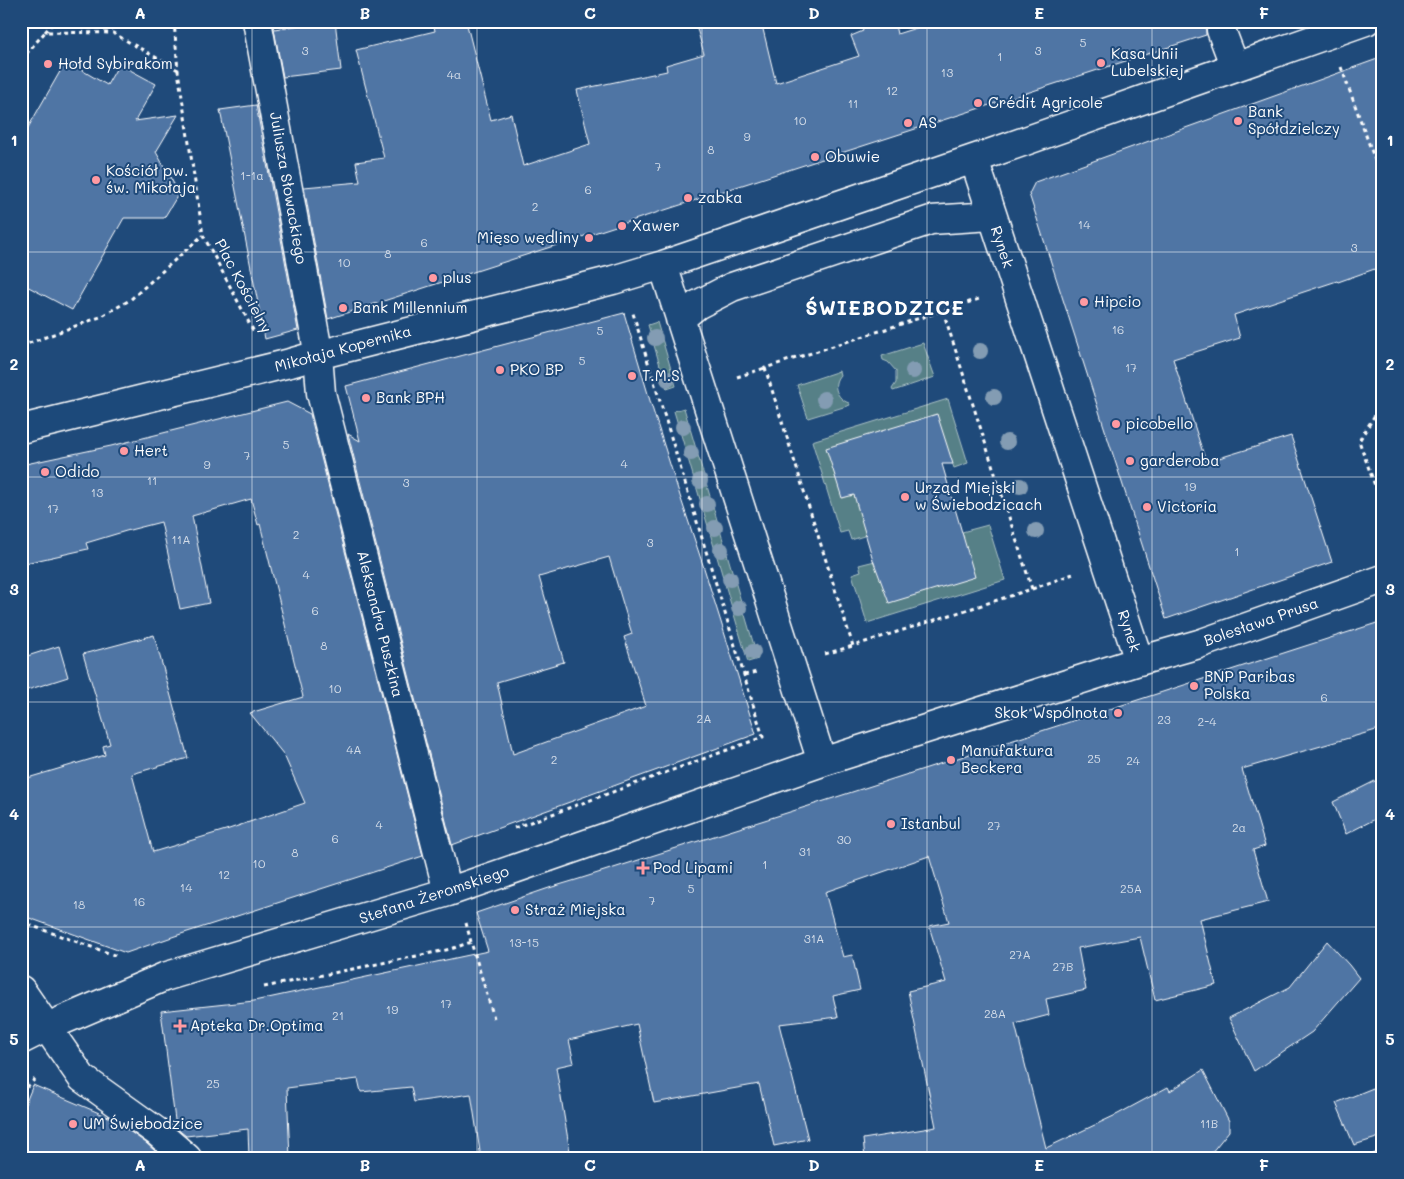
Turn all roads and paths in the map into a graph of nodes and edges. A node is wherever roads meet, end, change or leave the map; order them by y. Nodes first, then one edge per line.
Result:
1 (55, 21) edge
2 (174, 21) edge
3 (257, 21) edge
4 (1366, 21) edge
5 (1221, 30) dead end
6 (45, 32) junction
7 (21, 60) edge
8 (1340, 64) dead end
9 (1236, 67) junction
10 (178, 71) junction
11 (974, 159) junction
12 (1383, 182) edge
13 (992, 216) junction
14 (203, 235) junction
15 (663, 265) junction
16 (986, 296) dead end
17 (626, 308) dead end
18 (943, 311) junction
19 (680, 318) junction
20 (258, 340) dead end
21 (21, 346) edge
22 (318, 355) junction
23 (765, 368) junction
24 (729, 380) dead end
25 (1383, 402) edge
26 (21, 429) edge
27 (1383, 508) edge
28 (1075, 574) dead end
29 (1383, 579) edge
30 (1032, 589) junction
31 (853, 646) junction
32 (822, 655) dead end
33 (1139, 661) junction
34 (822, 762) junction
35 (514, 828) dead end
36 (448, 892) junction
37 (21, 922) edge
38 (117, 956) dead end
39 (259, 988) dead end
40 (21, 990) edge
41 (494, 1018) dead end
42 (47, 1027) junction
43 (21, 1040) edge
44 (21, 1058) edge
45 (1383, 1151) edge
46 (188, 1158) edge
47 (1366, 1158) edge

1 - 6 path
2 - 10 path, Plac Kościelny
3 - 22 street, Juliusza Słowackiego
4 - 9 street
5 - 9 street
6 - 7 path
6 - 10 path
8 - 12 path
9 - 11 street
10 - 14 path, Plac Kościelny
11 - 13 street, Rynek
11 - 15 street
13 - 19 street
13 - 33 street, Rynek
14 - 20 path, Plac Kościelny
14 - 21 path, Plac Kościelny
15 - 19 street
15 - 22 street, Mikołaja Kopernika
16 - 18 path
17 - 35 path
18 - 23 path
18 - 30 path
19 - 34 street
22 - 26 street, Mikołaja Kopernika
22 - 36 street, Aleksandra Puszkina
23 - 24 path
23 - 31 path
25 - 27 path
28 - 30 path
29 - 33 street, Bolesława Prusa
30 - 31 path
31 - 32 path
33 - 34 street, Rynek
34 - 36 street, Stefana Żeromskiego
36 - 42 street, Stefana Żeromskiego
37 - 38 path
39 - 41 path
40 - 42 street
42 - 43 street, Stefana Żeromskiego
42 - 44 street, Stefana Żeromskiego
42 - 46 street
45 - 47 path

